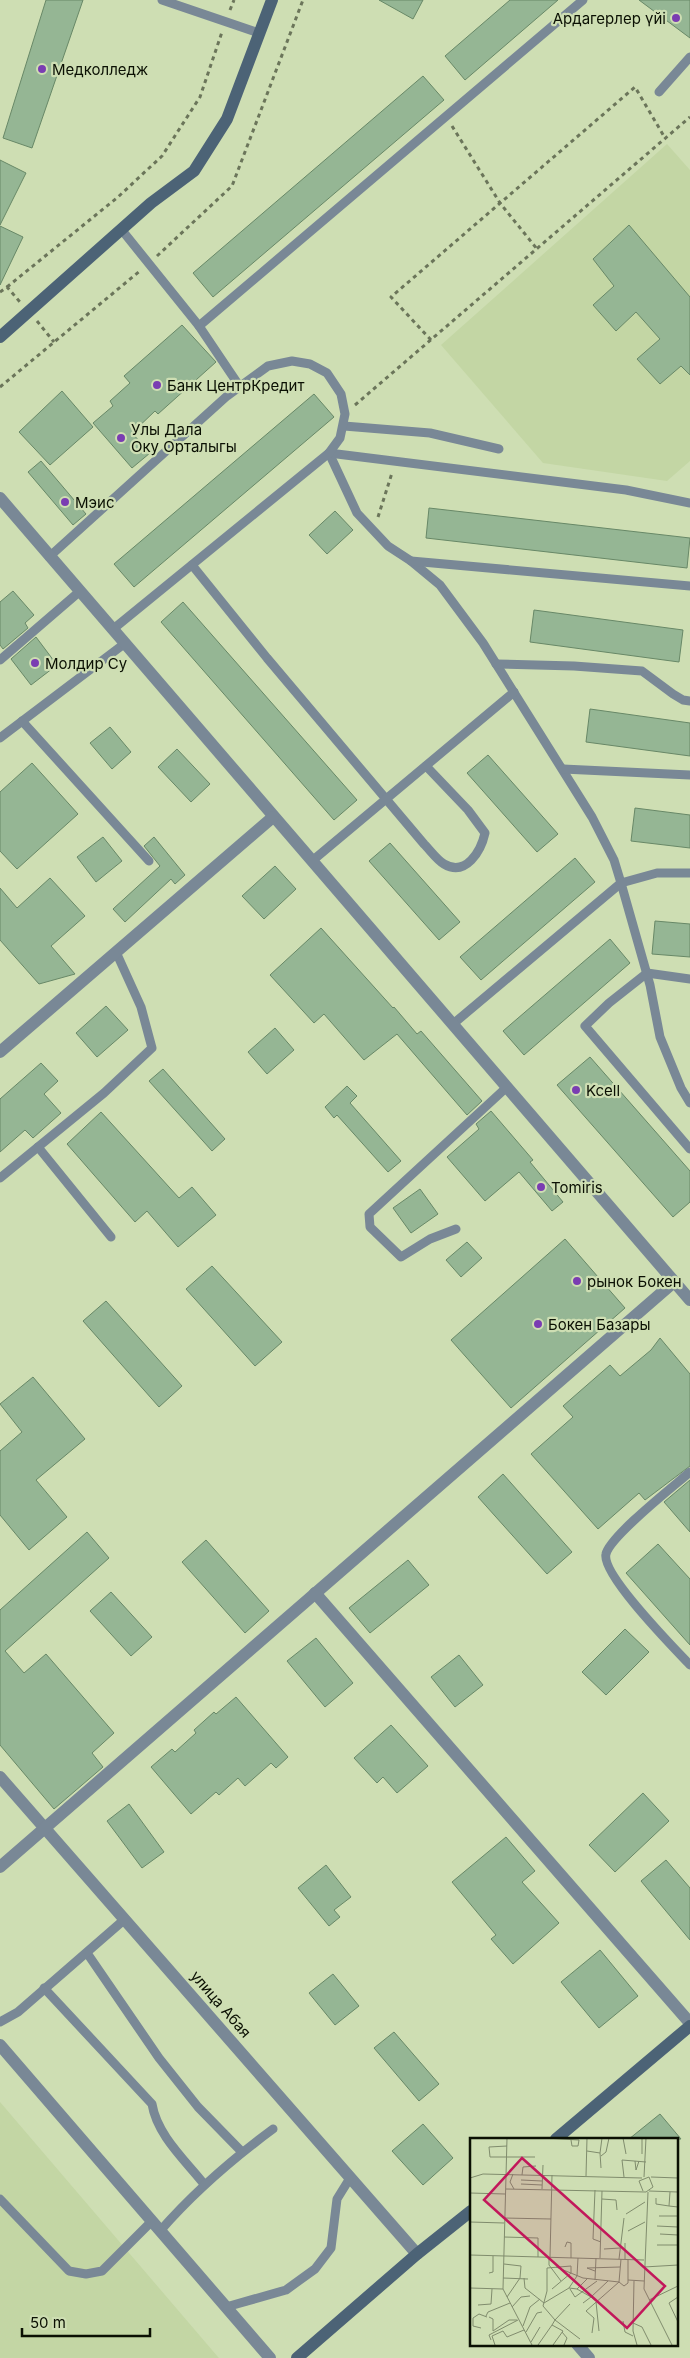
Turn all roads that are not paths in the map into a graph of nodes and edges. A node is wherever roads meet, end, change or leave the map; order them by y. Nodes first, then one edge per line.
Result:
1 (162, 0) edge
2 (272, 0) edge
3 (583, 0) edge
4 (259, 33) junction
5 (690, 57) edge
6 (660, 92) dead end
7 (122, 229) junction
8 (198, 326) junction
9 (0, 336) edge
10 (240, 387) junction
11 (344, 426) junction
12 (499, 449) dead end
13 (329, 453) junction
14 (0, 498) edge
15 (690, 504) edge
16 (48, 557) junction
17 (411, 561) junction
18 (192, 565) junction
19 (690, 586) edge
20 (79, 592) junction
21 (112, 630) junction
22 (124, 644) junction
23 (0, 660) edge
24 (496, 664) junction
25 (514, 692) junction
26 (690, 701) edge
27 (22, 721) junction
28 (0, 738) edge
29 (426, 766) junction
30 (563, 769) junction
31 (690, 775) edge
32 (387, 798) junction
33 (273, 817) junction
34 (150, 860) dead end
35 (312, 861) junction
36 (690, 873) edge
37 (621, 883) junction
38 (116, 952) junction
39 (647, 974) junction
40 (690, 979) edge
41 (453, 1024) junction
42 (0, 1052) edge
43 (507, 1087) junction
44 (690, 1103) edge
45 (38, 1147) junction
46 (690, 1149) edge
47 (0, 1178) edge
48 (456, 1230) dead end
49 (110, 1237) dead end
50 (674, 1282) junction
51 (689, 1298) edge
52 (690, 1472) edge
53 (315, 1593) junction
54 (690, 1665) edge
55 (0, 1777) edge
56 (45, 1829) junction
57 (0, 1867) edge
58 (125, 1919) junction
59 (87, 1953) junction
60 (44, 1988) junction
61 (0, 2022) edge
62 (690, 2024) edge
63 (0, 2045) edge
64 (273, 2129) dead end
65 (557, 2138) edge
66 (242, 2152) junction
67 (350, 2178) junction
68 (204, 2184) junction
69 (0, 2199) edge
70 (469, 2217) edge
71 (156, 2226) junction
72 (417, 2254) junction
73 (226, 2307) junction
74 (579, 2346) edge
75 (270, 2358) edge
76 (297, 2358) edge
77 (589, 2358) edge

1 - 4 lane
2 - 4 street
3 - 8 lane
4 - 7 street
5 - 6 lane
7 - 8 lane
7 - 9 street
8 - 10 lane
10 - 11 lane
10 - 16 lane
11 - 12 lane
11 - 13 lane
13 - 15 lane
13 - 17 lane
13 - 18 lane
14 - 16 street
16 - 20 street
17 - 19 lane
17 - 24 lane
18 - 21 lane
18 - 32 lane
20 - 21 street
20 - 23 lane
21 - 22 street
22 - 27 lane
22 - 33 street
24 - 25 lane
24 - 26 lane
25 - 29 lane
25 - 30 lane
27 - 28 lane
27 - 34 lane
29 - 32 lane
29 - 32 lane
30 - 31 lane
30 - 37 lane
32 - 35 lane
33 - 35 street
33 - 38 street
35 - 41 street
36 - 37 lane
37 - 39 lane
37 - 41 lane
38 - 42 street
38 - 45 lane
39 - 40 lane
39 - 44 lane
39 - 46 lane
41 - 43 street
43 - 48 lane
43 - 50 street
45 - 47 lane
45 - 49 lane
50 - 51 street
50 - 53 street
52 - 54 lane
53 - 56 street
53 - 62 street
55 - 56 street, улица Абая
56 - 57 street
56 - 58 street, улица Абая
58 - 59 lane
58 - 67 street, улица Абая
59 - 60 lane
59 - 66 lane
60 - 61 lane
60 - 68 lane
62 - 65 street
63 - 71 street
64 - 66 lane
66 - 68 lane
67 - 72 street, улица Абая
67 - 73 lane
68 - 71 lane
69 - 71 lane
70 - 72 street
71 - 73 street
72 - 76 street
73 - 75 street
74 - 77 street

